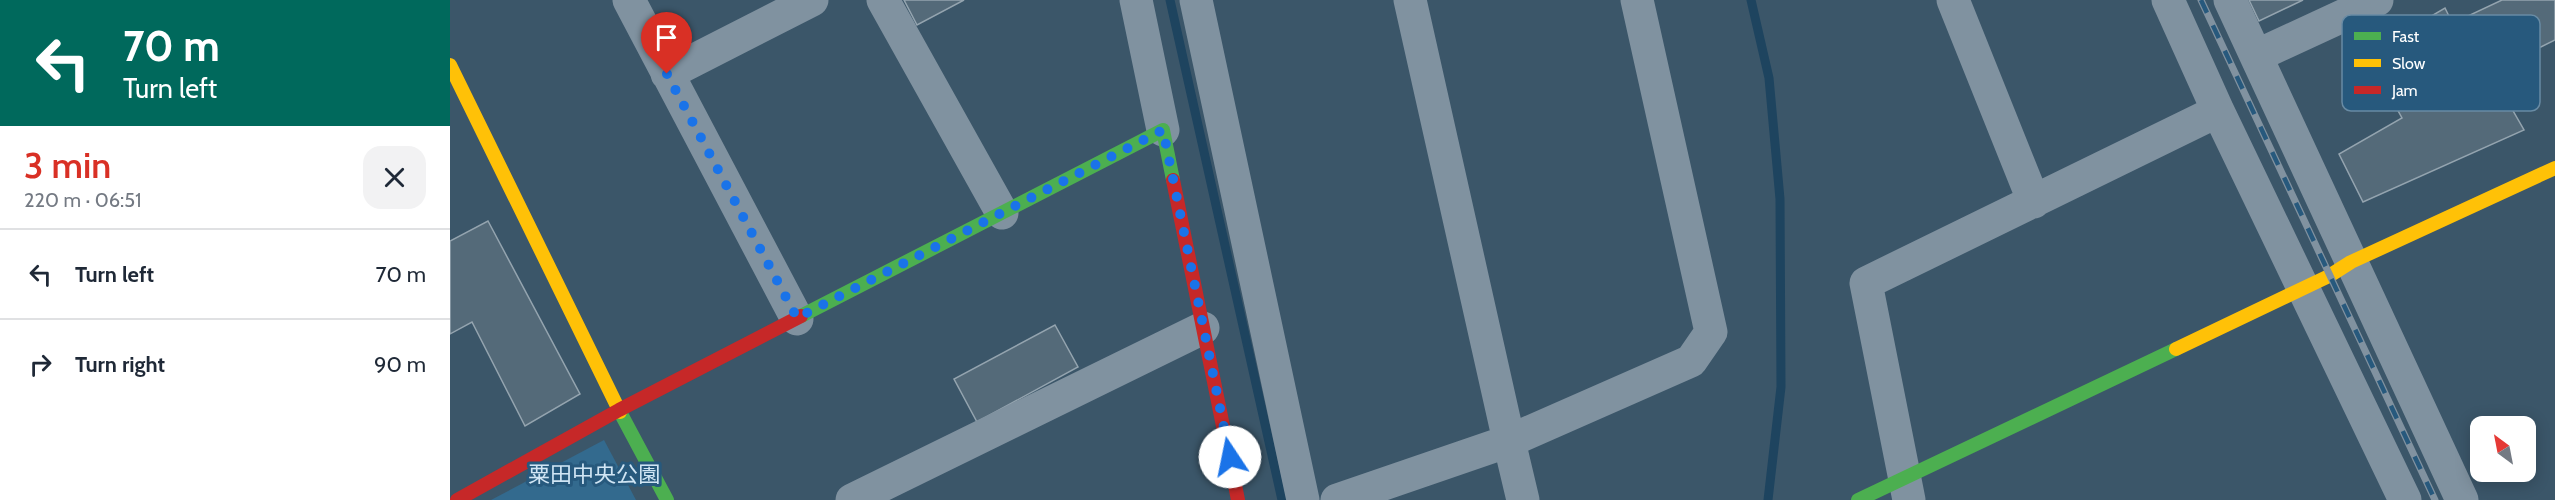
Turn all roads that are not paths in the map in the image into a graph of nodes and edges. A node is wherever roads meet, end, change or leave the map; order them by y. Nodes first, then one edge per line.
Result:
1 (629, 0) edge
2 (812, 0) edge
3 (883, 0) edge
4 (1136, 0) edge
5 (1196, 0) edge
6 (1410, 0) edge
7 (1637, 0) edge
8 (1953, 0) edge
9 (2168, 0) edge
10 (2230, 0) edge
11 (2377, 0) edge
12 (2345, 15) edge
13 (2342, 16) edge
14 (2256, 56) junction
15 (450, 65) edge
16 (667, 74) junction
17 (2218, 111) junction
18 (1163, 130) junction
19 (2555, 168) edge
20 (2034, 202) junction
21 (1002, 213) junction
22 (2351, 262) junction
23 (2304, 288) junction
24 (797, 318) junction
25 (1203, 328) junction
26 (619, 410) junction
27 (1509, 441) junction
28 (1908, 489) edge
29 (457, 500) edge
30 (667, 500) edge
31 (852, 500) edge
32 (1238, 500) edge
33 (1303, 500) edge
34 (1337, 500) edge
35 (1523, 500) edge
36 (1858, 500) edge
37 (2405, 500) edge
38 (2462, 500) edge

1 - 16 street
2 - 16 street
3 - 21 street
4 - 18 street
5 - 33 street
6 - 27 street
7 - 27 street
8 - 20 street
9 - 17 street
10 - 14 street
11 - 12 street
13 - 14 street
14 - 22 street
15 - 26 street
16 - 24 street
17 - 20 street
17 - 23 street
18 - 21 street
18 - 25 street
19 - 22 street
20 - 28 street
21 - 24 street
22 - 23 street
22 - 38 street
23 - 28 street
23 - 37 street
24 - 26 street
25 - 31 street
25 - 32 street
26 - 29 street
26 - 30 street
27 - 34 street
27 - 35 street
28 - 36 street

